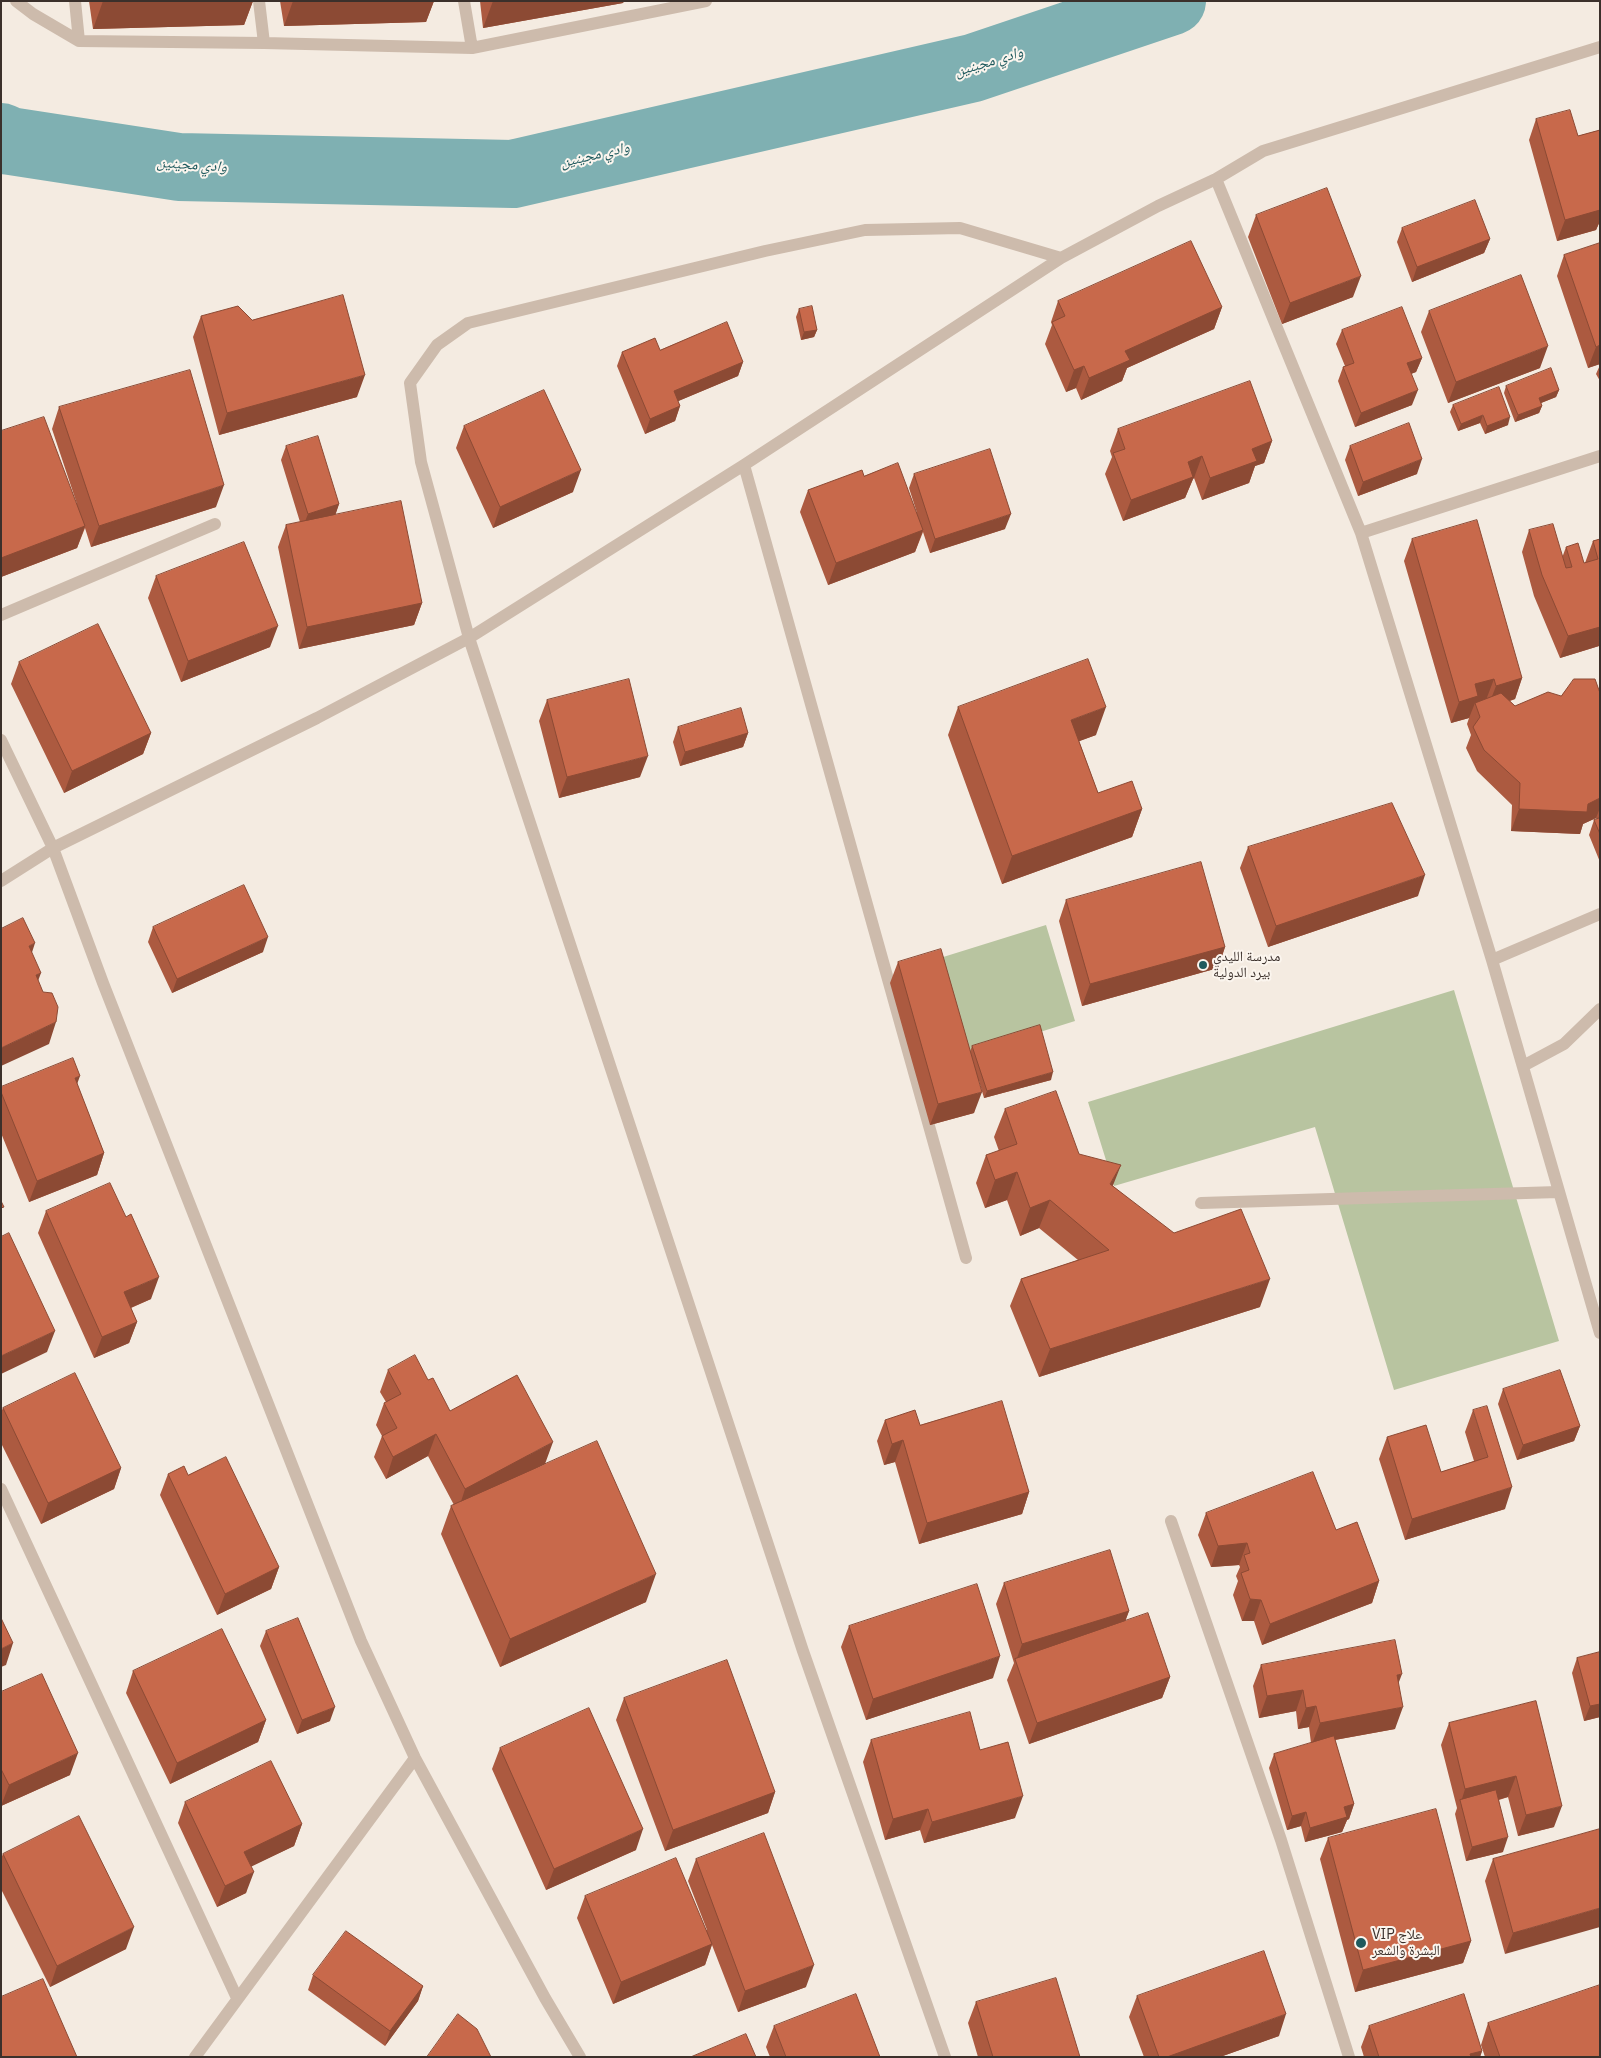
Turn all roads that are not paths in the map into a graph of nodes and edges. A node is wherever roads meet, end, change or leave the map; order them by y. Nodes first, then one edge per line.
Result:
1 (16, 1) edge
2 (75, 1) edge
3 (258, 1) edge
4 (464, 1) edge
5 (706, 1) edge
6 (650, 6) edge
7 (79, 41) junction
8 (264, 43) junction
9 (1600, 47) edge
10 (472, 48) junction
11 (1216, 179) junction
12 (1062, 258) junction
13 (1600, 456) edge
14 (744, 465) junction
15 (215, 524) dead end
16 (1361, 533) junction
17 (1, 615) edge
18 (469, 638) junction
19 (1, 740) edge
20 (52, 848) junction
21 (1, 881) edge
22 (1600, 914) edge
23 (1492, 960) junction
24 (1600, 1008) edge
25 (1523, 1066) junction
26 (1558, 1192) junction
27 (1200, 1203) dead end
28 (966, 1258) dead end
29 (1600, 1333) edge
30 (1, 1488) edge
31 (1171, 1522) dead end
32 (415, 1758) junction
33 (237, 1998) junction
34 (195, 2057) edge
35 (580, 2057) edge
36 (945, 2057) edge
37 (1349, 2057) edge

1 - 7 street
2 - 7 street
3 - 8 street
4 - 10 street
5 - 6 street
6 - 10 street
7 - 8 street
8 - 10 street
9 - 11 street
11 - 12 street
11 - 16 street
12 - 14 street
12 - 18 street
13 - 16 street
14 - 18 street
14 - 28 street
15 - 17 street
16 - 23 street
18 - 20 street
18 - 36 street
19 - 20 street
20 - 21 street
20 - 32 street
22 - 23 street
23 - 25 street
24 - 25 street
25 - 26 street
26 - 27 street
26 - 29 street
30 - 33 street
31 - 37 street
32 - 33 street
32 - 35 street
33 - 34 street

